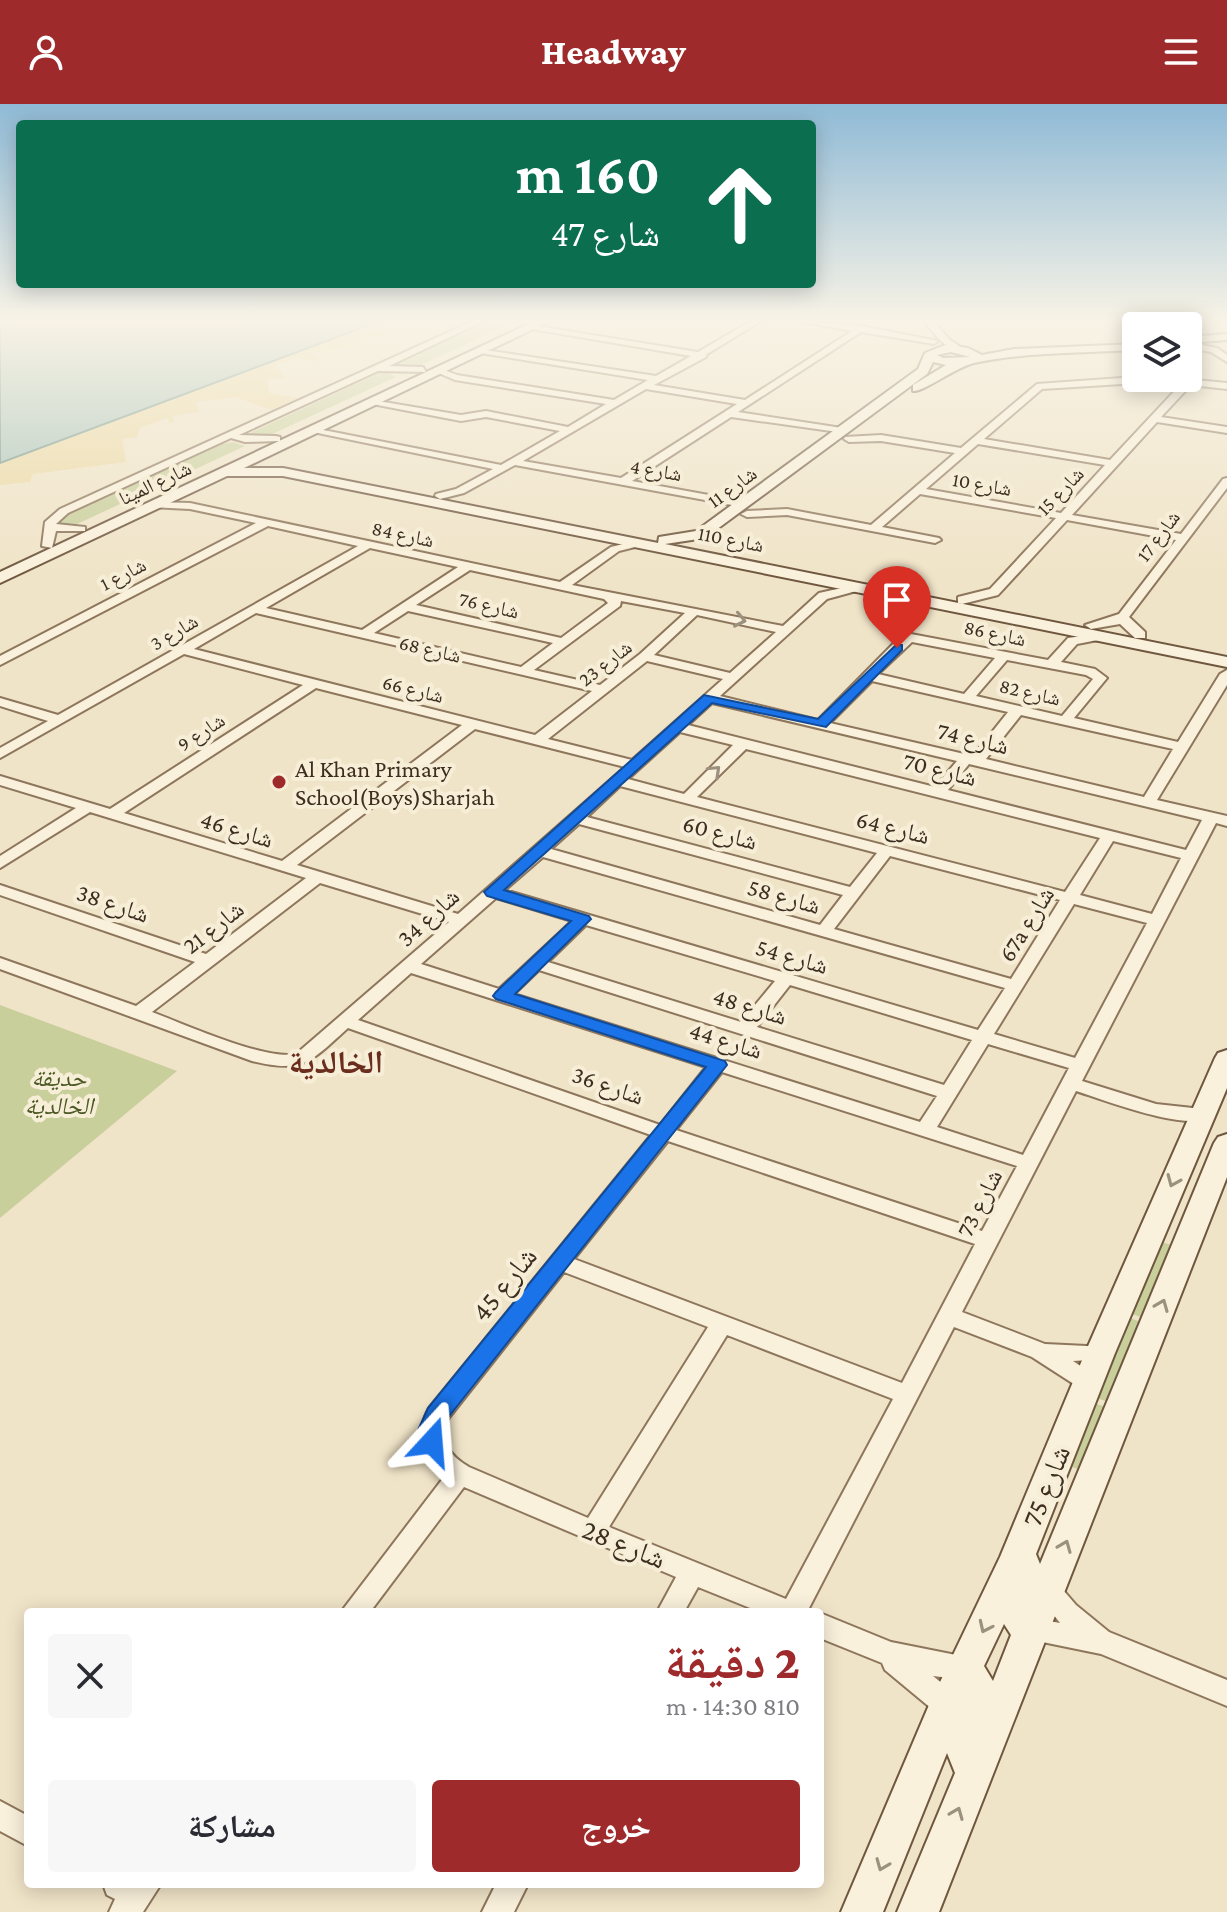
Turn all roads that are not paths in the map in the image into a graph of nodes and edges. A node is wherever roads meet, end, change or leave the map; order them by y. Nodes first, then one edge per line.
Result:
1 (295, 405) edge
2 (344, 405) edge
3 (367, 405) edge
4 (386, 405) edge
5 (613, 405) edge
6 (743, 405) edge
7 (879, 405) edge
8 (893, 405) edge
9 (1020, 405) edge
10 (1167, 405) edge
11 (890, 408) joint
12 (729, 414) junction
13 (323, 417) junction
14 (1155, 419) junction
15 (863, 429) junction
16 (570, 430) junction
17 (1227, 430) edge
18 (308, 433) junction
19 (229, 435) junction
20 (845, 435) junction
21 (881, 438) junction
22 (978, 441) junction
23 (251, 444) junction
24 (965, 452) junction
25 (274, 455) junction
26 (514, 462) junction
27 (1115, 464) junction
28 (794, 467) junction
29 (503, 468) junction
30 (225, 472) junction
31 (1227, 481) edge
32 (623, 482) junction
33 (788, 485) junction
34 (919, 491) junction
35 (460, 495) junction
36 (767, 500) junction
37 (157, 501) junction
38 (190, 506) junction
39 (745, 509) junction
40 (787, 512) junction
41 (1062, 516) junction
42 (533, 522) junction
43 (265, 523) junction
44 (50, 527) junction
45 (598, 527) junction
46 (874, 528) junction
47 (81, 529) junction
48 (1181, 537) junction
49 (660, 539) junction
50 (935, 540) dead end
51 (616, 544) junction
52 (367, 545) junction
53 (48, 546) junction
54 (734, 554) junction
55 (701, 555) junction
56 (468, 566) junction
57 (0, 567) edge
58 (0, 578) edge
59 (562, 586) junction
60 (824, 588) junction
61 (994, 592) junction
62 (608, 596) junction
63 (962, 600) junction
64 (406, 607) junction
65 (1003, 608) junction
66 (255, 609) junction
67 (694, 611) junction
68 (1123, 617) junction
69 (785, 630) junction
70 (1094, 630) junction
71 (364, 634) junction
72 (1070, 635) junction
73 (1140, 635) junction
74 (564, 642) junction
75 (182, 650) junction
76 (1004, 655) junction
77 (645, 657) junction
78 (0, 661) edge
79 (1224, 664) edge
80 (1051, 665) junction
81 (524, 671) junction
82 (868, 676) junction
83 (732, 677) junction
84 (313, 684) junction
85 (604, 690) junction
86 (709, 698) junction
87 (967, 698) junction
88 (0, 702) edge
89 (1017, 710) junction
90 (60, 720) junction
91 (1065, 721) junction
92 (472, 724) junction
93 (821, 724) junction
94 (677, 727) junction
95 (536, 741) junction
96 (743, 744) junction
97 (1182, 747) junction
98 (0, 754) edge
99 (971, 760) junction
100 (635, 765) junction
101 (0, 780) edge
102 (617, 781) junction
103 (938, 793) junction
104 (688, 798) junction
105 (1148, 802) junction
106 (88, 807) junction
107 (111, 815) junction
108 (575, 818) junction
109 (1219, 819) edge
110 (1109, 835) junction
111 (887, 850) junction
112 (540, 851) junction
113 (1191, 856) junction
114 (0, 863) edge
115 (283, 868) junction
116 (316, 878) junction
117 (0, 890) edge
118 (493, 892) junction
119 (853, 893) junction
120 (1070, 898) junction
121 (583, 919) junction
122 (460, 920) junction
123 (1156, 920) junction
124 (823, 932) junction
125 (210, 961) junction
126 (538, 964) junction
127 (2, 966) edge
128 (408, 966) junction
129 (786, 979) junction
130 (1017, 986) junction
131 (502, 996) junction
132 (139, 1013) junction
133 (347, 1022) junction
134 (745, 1029) junction
135 (984, 1038) junction
136 (1227, 1058) edge
137 (718, 1065) junction
138 (1074, 1074) junction
139 (949, 1093) junction
140 (1198, 1124) junction
141 (925, 1130) junction
142 (664, 1133) junction
143 (1028, 1163) junction
144 (1221, 1174) edge
145 (988, 1241) junction
146 (560, 1262) junction
147 (949, 1316) junction
148 (722, 1324) junction
149 (1094, 1368) junction
150 (906, 1394) junction
151 (460, 1474) junction
152 (593, 1532) junction
153 (1017, 1557) junction
154 (693, 1572) junction
155 (1048, 1591) junction
156 (357, 1608) edge
157 (672, 1608) edge
158 (781, 1608) edge
159 (793, 1608) edge
160 (824, 1627) edge
161 (1032, 1630) junction
162 (1103, 1642) junction
163 (886, 1655) junction
164 (966, 1668) junction
165 (1227, 1693) edge
166 (948, 1705) junction
167 (975, 1770) junction
168 (0, 1815) edge
169 (24, 1830) edge
170 (511, 1888) edge
171 (497, 1912) edge
172 (862, 1912) edge
173 (918, 1912) edge

1 - 19 street
2 - 13 main road, شارع المينا
3 - 18 main road, شارع المينا
4 - 16 street
5 - 16 street
6 - 12 street
7 - 20 main road, شارع 11
8 - 11 main road, شارع 11
9 - 22 street
10 - 14 street, شارع 15
11 - 15 main road, شارع 11
12 - 20 street
12 - 32 street
13 - 18 main road
13 - 25 main road, شارع المينا
14 - 17 street
14 - 27 street, شارع 15
15 - 20 main road, شارع 11
15 - 21 street
16 - 26 street
18 - 25 main road, شارع المينا
18 - 29 street
19 - 23 street
19 - 44 street
20 - 21 street
20 - 28 main road, شارع 11
20 - 33 main road, شارع 11
21 - 24 street
22 - 24 street
22 - 27 street
23 - 25 main road, شارع المينا
23 - 37 main road, شارع المينا
24 - 34 street
25 - 30 main road, شارع 110
25 - 30 main road, شارع المينا
25 - 35 main road, شارع 110
25 - 42 main road, شارع 110
26 - 29 street
26 - 32 street, شارع 4
27 - 41 street, شارع 15
28 - 33 main road
28 - 39 main road, شارع 11
29 - 35 street
30 - 37 main road, شارع المينا
31 - 48 street, شارع 17
32 - 39 street, شارع 4
33 - 36 main road, شارع 11
34 - 41 street, شارع 10
34 - 46 street
35 - 45 main road, شارع 110
36 - 39 main road, شارع 11
36 - 40 street
37 - 38 street, شارع 84
37 - 38 street, شارع 84
37 - 47 main road, شارع المينا
37 - 58 main road, شارع المينا
38 - 43 street, شارع 84
39 - 40 street, شارع 4
39 - 49 main road, شارع 11
39 - 54 main road, شارع 11
40 - 46 street
41 - 48 street, شارع 10
41 - 61 street, شارع 15
42 - 45 main road
42 - 51 main road, شارع 110
43 - 52 street, شارع 84
43 - 78 street, شارع 1
44 - 47 street
44 - 53 street
45 - 49 main road, شارع 110
46 - 50 street
47 - 53 main road, شارع المينا
48 - 68 street, شارع 17
49 - 54 main road, شارع 110
51 - 55 main road, شارع 110
51 - 59 street
52 - 56 street, شارع 84
52 - 66 street, شارع 3
53 - 57 main road, شارع المينا
54 - 55 main road
54 - 63 main road, شارع 110
55 - 60 main road, شارع 110
56 - 59 street, شارع 84
56 - 64 street
59 - 62 street, شارع 84
60 - 69 street, شارع 34
60 - 72 main road, شارع 110
61 - 63 street
61 - 65 street
62 - 67 street, شارع 84
62 - 74 street
63 - 65 main road, شارع 110
64 - 71 street
64 - 74 street, شارع 76
65 - 70 main road, شارع 110
66 - 71 street, شارع 68
66 - 75 street, شارع 3
67 -> 69 street, شارع 84
67 - 77 street, شارع 23
68 - 70 street
68 - 73 street
69 - 83 street, شارع 34
70 - 72 main road, شارع 110
70 - 73 main road, شارع 110
70 - 79 main road, شارع 110
71 - 81 street, شارع 68
72 - 80 street
73 - 79 main road, شارع 110
74 - 81 street
75 - 84 street, شارع 66
75 - 90 street, شارع 3
76 - 80 street, شارع 86
76 - 82 street, شارع 86
76 - 87 street
77 - 83 street
77 - 85 street, شارع 23
79 - 97 street
80 - 91 street, شارع 86
81 - 85 street, شارع 68
82 - 87 street, شارع 82
82 - 93 street
83 - 86 street, شارع 34
84 - 92 street, شارع 66
84 - 107 street, شارع 9
85 - 95 street, شارع 23
86 - 93 street, شارع 74
86 - 94 street, شارع 34
87 - 89 street, شارع 82
88 - 90 street
89 - 91 street, شارع 82
89 - 99 street
90 - 98 street, شارع 3
91 - 97 street, شارع 82
92 - 95 street, شارع 66
92 - 115 street
93 - 99 street, شارع 74
94 - 96 street, شارع 70
94 - 100 street, شارع 34
95 - 100 street, شارع 66
96 - 103 street, شارع 70
104 -> 96 street
97 - 105 street
99 - 103 street
99 - 105 street, شارع 74
100 - 102 street, شارع 34
101 - 106 street, شارع 46
102 - 104 street, شارع 64
102 - 108 street, شارع 34
103 - 110 street, شارع 70
104 - 111 street, شارع 64
105 - 109 street, شارع 74
106 - 107 street, شارع 46
106 - 114 street
107 - 115 street, شارع 46
108 - 112 street, شارع 34
108 - 119 street, شارع 60
109 - 113 street, شارع 73
110 - 113 street, شارع 70
110 - 120 street, 67a شارع
111 - 119 street
111 - 120 street, شارع 64
112 - 118 street, شارع 34
112 - 124 street, شارع 58
113 - 123 street, شارع 73
115 - 116 street, شارع 46
116 - 122 street, شارع 46
116 - 125 street, شارع 21
117 - 125 street, شارع 38
118 - 121 street, شارع 54
118 - 122 street, شارع 34
119 - 124 street
120 - 123 street, شارع 64
120 - 130 street, 67a شارع
121 - 126 street
121 - 129 street, شارع 54
122 - 128 street, شارع 34
123 - 138 street, شارع 73
124 - 130 street, شارع 58
125 - 132 street, شارع 21
126 - 131 street
126 - 134 street, شارع 48
127 - 132 street, شارع 34
128 - 131 street, شارع 44
128 - 133 street, شارع 34
129 - 134 street
129 - 135 street, شارع 54
130 - 135 street, 67a شارع
131 - 137 street, شارع 44
132 - 133 street, شارع 34
133 - 142 street, شارع 36
134 - 139 street, شارع 48
135 - 138 street, شارع 54
135 - 139 street
136 - 140 main road, شارع 75
137 - 141 street, شارع 44
137 - 142 street, شارع 45
138 - 140 street, شارع 54
138 - 143 street, شارع 73
139 - 141 street
140 - 144 main road
140 -> 149 main road, شارع 75
141 - 143 street, شارع 44
142 - 145 street, شارع 36
142 - 146 street, شارع 45
143 - 145 street, شارع 73
155 -> 144 main road, شارع 75
145 - 147 street, شارع 73
146 - 148 street
146 - 151 street, شارع 45
147 - 149 street
147 - 150 street, شارع 73
148 - 150 street
148 - 152 street
149 - 153 main road, شارع 75
150 - 159 street, شارع 73
151 - 152 street, شارع 28
151 - 156 street
152 - 154 street, شارع 28
153 - 161 main road
153 -> 164 main road, شارع 75
154 - 157 street
154 - 158 street, شارع 28
155 - 161 main road, شارع 75
155 - 162 street
160 - 163 street
161 - 162 street
161 - 167 main road, شارع 75
162 - 165 street
163 - 164 street
163 - 166 street
164 - 166 main road, شارع 75
164 - 167 main road
166 -> 172 main road, شارع 75
173 -> 167 main road, شارع 75
168 - 169 street
170 - 171 street

